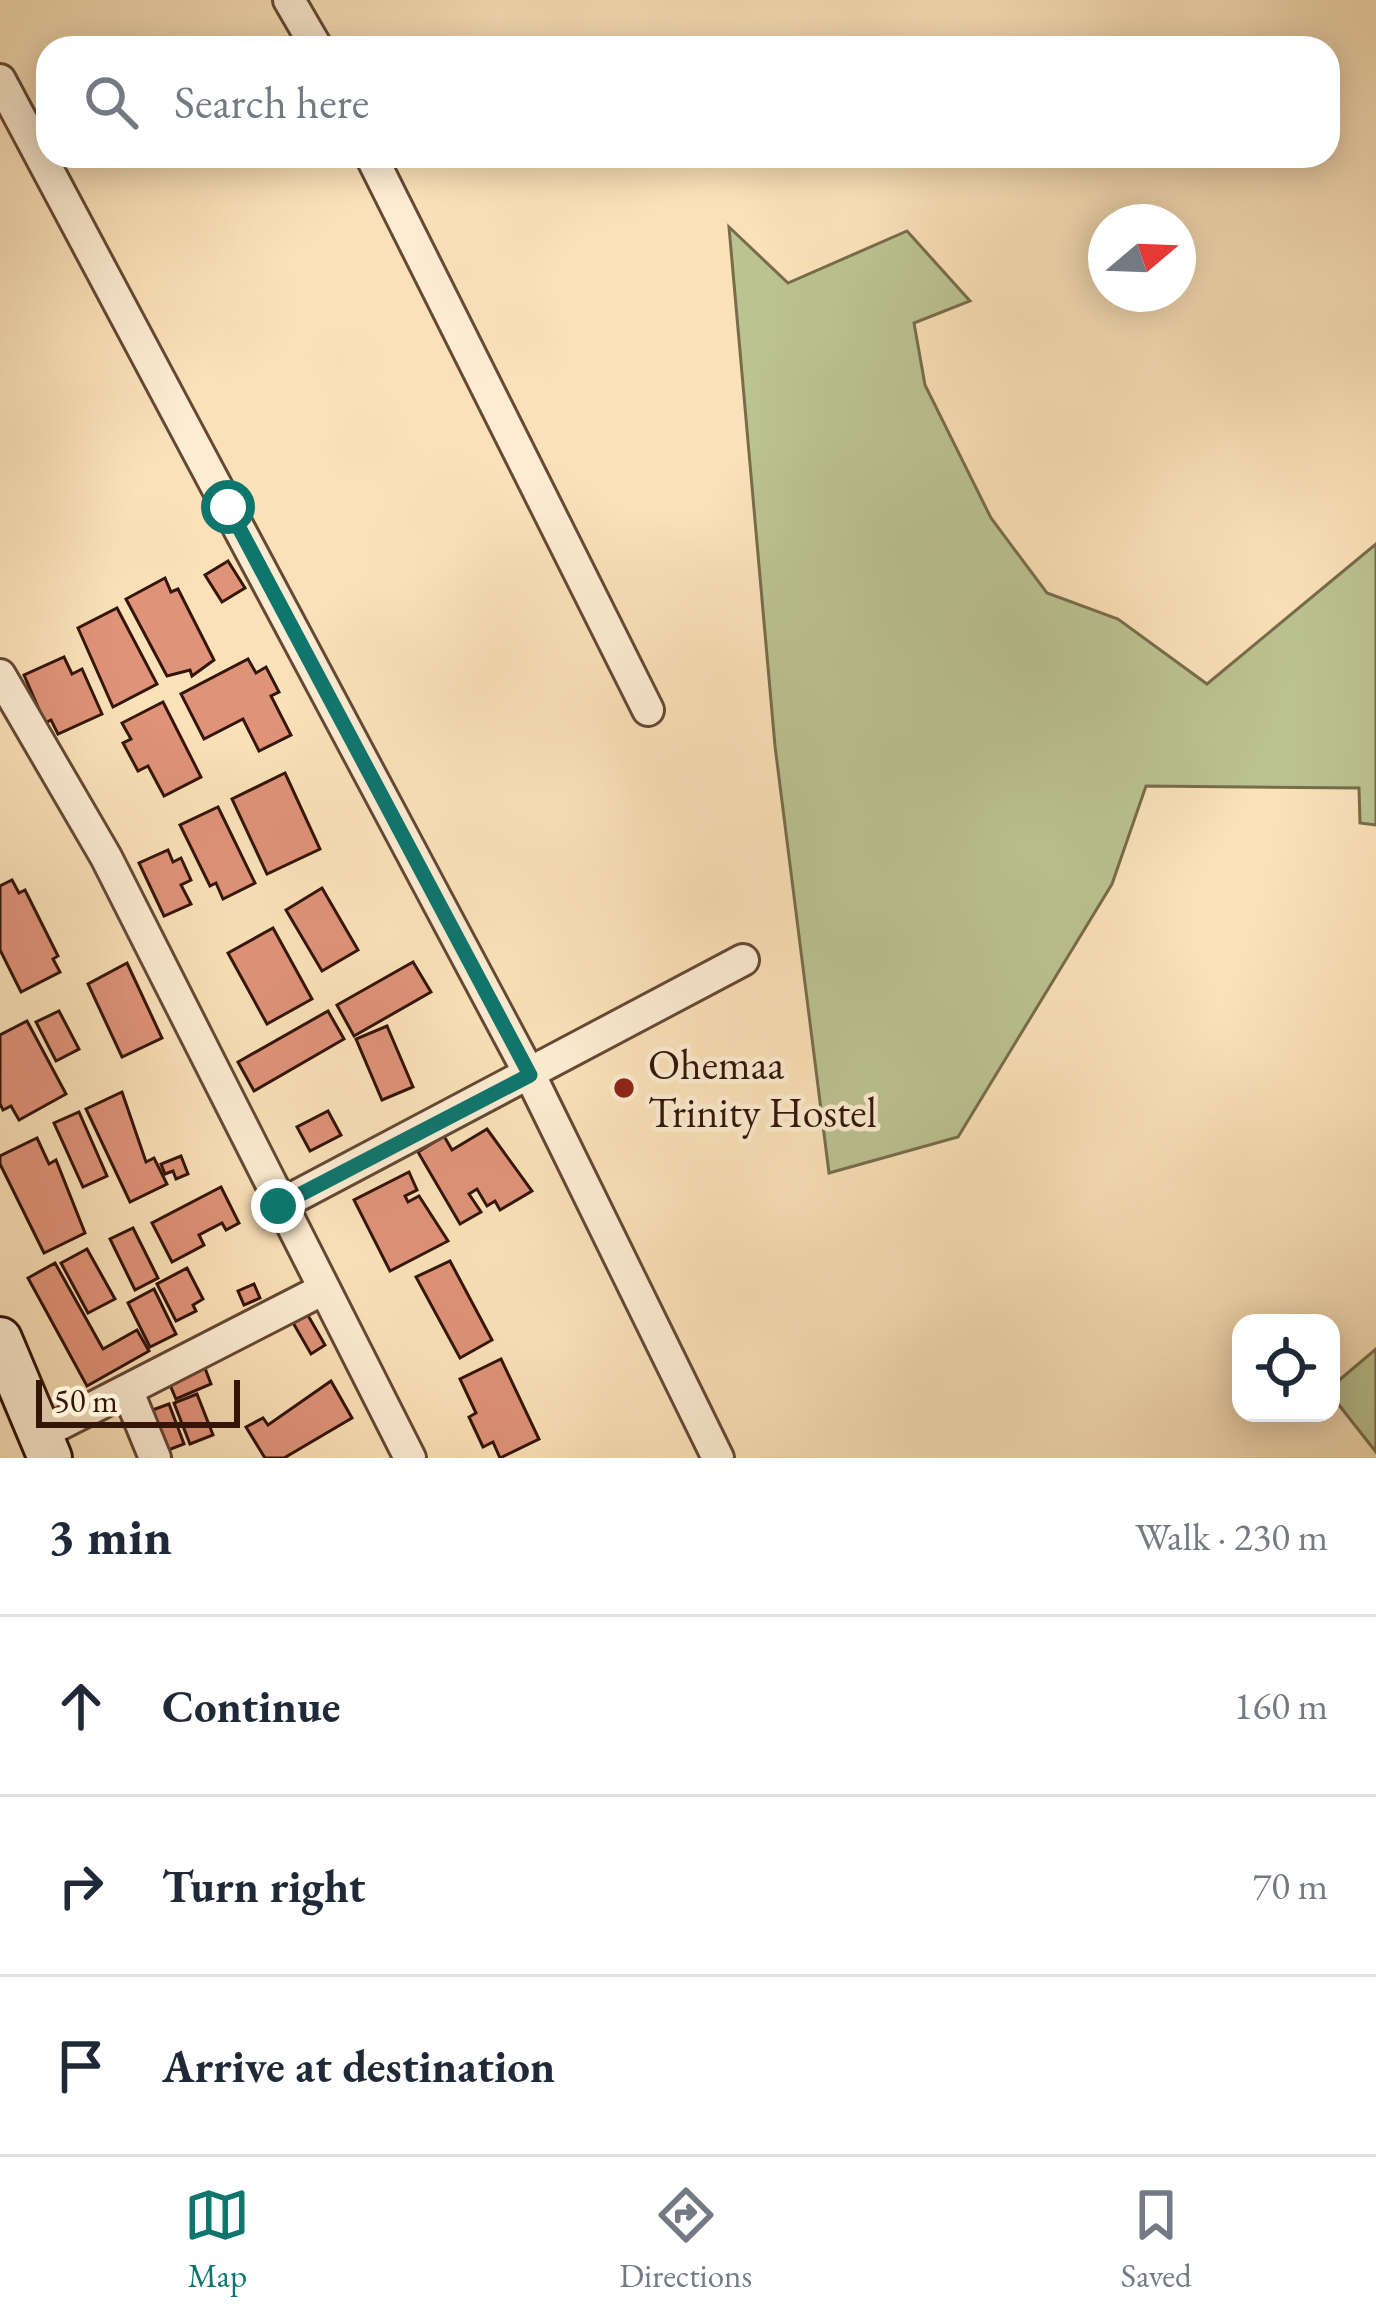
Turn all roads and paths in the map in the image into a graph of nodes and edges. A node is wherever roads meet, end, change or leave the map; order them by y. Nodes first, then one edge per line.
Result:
1 (290, 0) edge
2 (310, 36) edge
3 (0, 80) edge
4 (36, 148) edge
5 (47, 168) edge
6 (376, 168) edge
7 (0, 675) edge
8 (647, 710) dead end
9 (742, 960) dead end
10 (530, 1075) junction
11 (278, 1206) junction
12 (322, 1290) junction
13 (0, 1340) edge
14 (128, 1392) junction
15 (45, 1446) edge
16 (154, 1458) edge
17 (410, 1458) edge
18 (718, 1458) edge

1 - 2 street
3 - 4 street
5 - 10 street
6 - 8 street
7 - 11 street
9 - 10 street
10 - 11 street
10 - 18 street
11 - 12 street
12 - 14 street
12 - 17 street
13 - 15 street
14 - 15 street
14 - 16 street

